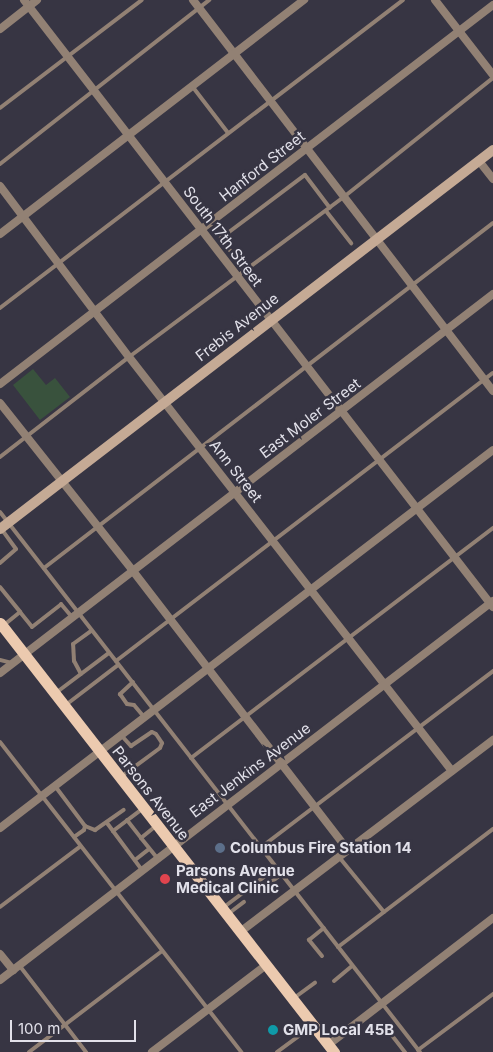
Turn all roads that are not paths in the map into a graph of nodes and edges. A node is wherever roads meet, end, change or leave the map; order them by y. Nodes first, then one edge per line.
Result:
1 (37, 0) edge
2 (142, 0) edge
3 (193, 0) edge
4 (209, 0) edge
5 (304, 0) edge
6 (402, 0) edge
7 (435, 0) edge
8 (27, 3) edge
9 (493, 5) edge
10 (199, 8) junction
11 (0, 29) edge
12 (459, 32) junction
13 (234, 54) junction
14 (68, 56) junction
15 (493, 77) edge
16 (192, 86) junction
17 (94, 90) junction
18 (271, 101) junction
19 (0, 108) edge
20 (228, 133) junction
21 (128, 134) junction
22 (308, 148) junction
23 (493, 150) edge
24 (479, 161) junction
25 (0, 164) edge
26 (493, 179) edge
27 (165, 181) junction
28 (0, 186) edge
29 (345, 196) junction
30 (330, 208) junction
31 (326, 211) junction
32 (23, 216) junction
33 (493, 223) edge
34 (202, 230) junction
35 (0, 234) edge
36 (377, 238) junction
37 (351, 242) dead end
38 (58, 262) junction
39 (245, 271) junction
40 (237, 277) junction
41 (412, 286) junction
42 (493, 294) edge
43 (0, 308) edge
44 (95, 312) junction
45 (271, 321) junction
46 (446, 330) junction
47 (129, 357) junction
48 (306, 367) junction
49 (493, 372) edge
50 (484, 379) junction
51 (0, 384) edge
52 (493, 391) edge
53 (165, 402) junction
54 (0, 403) edge
55 (341, 411) junction
56 (26, 436) junction
57 (200, 448) junction
58 (493, 450) edge
59 (0, 457) edge
60 (379, 460) junction
61 (62, 481) junction
62 (234, 492) junction
63 (417, 508) junction
64 (0, 512) edge
65 (3, 527) edge
66 (98, 527) junction
67 (493, 528) edge
68 (272, 541) junction
69 (454, 557) junction
70 (0, 563) edge
71 (44, 568) junction
72 (133, 570) junction
73 (0, 587) edge
74 (311, 590) junction
75 (492, 603) edge
76 (20, 612) junction
77 (75, 615) junction
78 (171, 620) junction
79 (1, 624) edge
80 (91, 631) junction
81 (348, 638) junction
82 (109, 653) junction
83 (24, 654) junction
84 (0, 660) edge
85 (12, 663) junction
86 (117, 663) junction
87 (208, 669) junction
88 (493, 671) edge
89 (0, 673) edge
90 (82, 674) junction
91 (133, 682) junction
92 (385, 684) junction
93 (55, 693) junction
94 (65, 706) junction
95 (154, 710) junction
96 (144, 717) junction
97 (245, 717) junction
98 (419, 728) junction
99 (121, 735) junction
100 (493, 740) edge
101 (0, 742) edge
102 (100, 751) junction
103 (191, 758) junction
104 (282, 763) junction
105 (452, 771) junction
106 (120, 777) junction
107 (55, 786) junction
108 (42, 796) junction
109 (226, 805) junction
110 (315, 806) junction
111 (143, 807) junction
112 (124, 810) dead end
113 (127, 820) junction
114 (107, 823) junction
115 (157, 825) junction
116 (85, 826) junction
117 (0, 828) edge
118 (493, 829) edge
119 (113, 831) junction
120 (74, 837) junction
121 (141, 838) junction
122 (81, 846) junction
123 (173, 846) junction
124 (149, 848) junction
125 (260, 848) junction
126 (348, 850) junction
127 (339, 857) junction
128 (156, 858) junction
129 (135, 860) junction
130 (276, 868) junction
131 (142, 870) junction
132 (282, 874) junction
133 (115, 890) junction
134 (296, 890) junction
135 (258, 892) dead end
136 (244, 902) dead end
137 (0, 907) edge
138 (224, 912) junction
139 (384, 912) junction
140 (493, 918) edge
141 (324, 928) junction
142 (240, 932) junction
143 (338, 947) junction
144 (162, 950) junction
145 (0, 954) edge
146 (322, 956) dead end
147 (19, 965) junction
148 (266, 965) junction
149 (352, 966) junction
150 (13, 970) junction
151 (0, 980) edge
152 (334, 981) dead end
153 (315, 983) dead end
154 (493, 994) edge
155 (292, 999) junction
156 (381, 1004) junction
157 (207, 1009) junction
158 (383, 1024) dead end
159 (65, 1025) junction
160 (313, 1025) junction
161 (331, 1049) edge
162 (419, 1051) edge
163 (29, 1052) edge
164 (86, 1052) edge
165 (152, 1052) edge
166 (241, 1052) edge
167 (278, 1052) edge
168 (405, 1052) edge

1 - 8 street
2 - 14 lane
3 - 10 street
4 - 10 lane
5 - 13 street
6 - 18 lane
7 - 12 street
8 - 11 street
8 - 14 street, South 17th Street
9 - 12 street, Hanford Street
10 - 13 street
10 - 17 lane
12 - 15 street
12 - 22 street, Hanford Street
13 - 16 street
13 - 18 street
14 - 17 street, South 17th Street
14 - 19 lane
15 - 29 lane
16 - 20 lane
16 - 21 street
17 - 21 street, South 17th Street
17 - 25 lane
18 - 20 lane
18 - 22 street
20 - 27 lane
21 - 27 street, South 17th Street
21 - 32 street
22 - 29 street
22 - 34 street, Hanford Street
23 - 24 main road, Frebis Avenue
24 - 26 street
24 - 36 main road, Frebis Avenue
27 - 34 street, South 17th Street
27 - 38 lane
28 - 32 street, Ann Street
29 - 30 lane
29 - 36 street
30 - 31 lane
30 - 39 lane
31 - 37 lane
31 - 39 lane
32 - 35 street
32 - 38 street, Ann Street
33 - 41 lane
34 - 40 street, South 17th Street
34 - 44 street, Hanford Street
36 - 41 street
36 - 45 main road, Frebis Avenue
38 - 43 lane
38 - 44 street, Ann Street
39 - 40 lane
40 - 45 street, South 17th Street
40 - 47 lane
41 - 46 street
41 - 48 lane
42 - 46 street, East Moler Street
44 - 47 street, Ann Street
44 - 51 street, Hanford Street
45 - 48 street, South 17th Street
45 - 53 main road, Frebis Avenue
46 - 50 street
46 - 55 street, East Moler Street
47 - 53 street, Ann Street
47 - 56 lane
48 - 55 street, South 17th Street
48 - 57 lane
49 - 50 lane
50 - 52 street
50 - 60 lane
53 - 57 street, Ann Street
53 - 61 main road, Frebis Avenue
54 - 56 street
55 - 60 street, South 17th Street
55 - 62 street, East Moler Street
56 - 59 lane
56 - 61 street
57 - 62 street, Ann Street
57 - 66 lane
58 - 63 street
60 - 63 street, South 17th Street
60 - 68 lane
61 - 65 main road, Frebis Avenue
61 - 66 street
62 - 68 street, Ann Street
62 - 72 street, East Moler Street
63 - 69 street, South 17th Street
63 - 74 street
64 - 65 lane
65 - 70 lane
65 - 71 lane
66 - 71 lane
66 - 72 street
67 - 69 lane
68 - 74 street, Ann Street
68 - 78 lane
69 - 75 street, South 17th Street
69 - 81 lane
71 - 77 lane
72 - 77 street, East Moler Street
72 - 78 street
73 - 76 lane
74 - 81 street, Ann Street
74 - 87 street
75 - 92 street, East Jenkins Avenue
76 - 77 lane
76 - 79 lane
77 - 80 lane
77 - 83 street, East Moler Street
78 - 86 lane
78 - 87 street
79 - 83 main road, Parsons Avenue
80 - 82 lane
80 - 90 lane
81 - 92 street, Ann Street
81 - 97 lane
82 - 86 lane
82 - 90 lane
83 - 85 street, East Moler Street
83 - 93 main road, Parsons Avenue
84 - 85 lane
85 - 89 street, East Moler Street
86 - 91 lane
86 - 94 lane
87 - 95 street
87 - 97 street
88 - 98 lane
90 - 93 lane
91 - 95 lane
91 - 96 lane
92 - 98 street, Ann Street
92 - 104 street, East Jenkins Avenue
93 - 94 main road, Parsons Avenue
94 - 102 main road, Parsons Avenue
95 - 96 street
95 - 103 lane
96 - 99 street
97 - 103 lane
97 - 104 street
98 - 105 street, Ann Street
98 - 110 lane
99 - 102 street
99 - 106 lane
100 - 105 street
101 - 108 lane
102 - 106 main road, Parsons Avenue
102 - 107 street
103 - 109 lane
104 - 109 street, East Jenkins Avenue
104 - 110 street
105 - 126 street
106 - 111 main road, Parsons Avenue
107 - 108 street
107 - 116 lane
108 - 117 street
108 - 120 lane
109 - 123 street, East Jenkins Avenue
109 - 125 lane
110 - 125 lane
110 - 126 street
111 - 113 lane
111 - 115 main road, Parsons Avenue
112 - 114 lane
113 - 119 lane
113 - 121 lane
114 - 116 lane
114 - 119 lane
115 - 121 lane
115 - 123 main road, Parsons Avenue
116 - 120 lane
118 - 139 lane
119 - 129 lane
120 - 122 lane
121 - 124 lane
122 - 133 lane
122 - 137 lane
123 - 128 street, East Jenkins Avenue
123 - 138 main road, Parsons Avenue
124 - 128 lane
124 - 129 lane
125 - 130 lane
126 - 127 street
127 - 134 street
127 - 139 lane
128 - 131 street, East Jenkins Avenue
129 - 131 lane
130 - 132 lane
130 - 138 lane
131 - 133 street, East Jenkins Avenue
132 - 134 lane
132 - 135 lane
133 - 144 lane
133 - 147 street, East Jenkins Avenue
134 - 141 lane
134 - 142 street
136 - 138 lane
138 - 142 main road, Parsons Avenue
139 - 143 lane
140 - 156 street
141 - 143 lane
141 - 146 lane
142 - 148 main road, Parsons Avenue
143 - 149 lane
144 - 157 lane
144 - 159 lane
145 - 150 street
147 - 150 street, East Jenkins Avenue
147 - 159 lane
148 - 155 main road, Parsons Avenue
148 - 157 street
149 - 152 lane
149 - 156 lane
150 - 151 street, East Jenkins Avenue
153 - 155 lane
154 - 162 lane
155 - 160 main road, Parsons Avenue
156 - 161 street
156 - 162 lane
157 - 165 street
157 - 166 lane
158 - 168 lane
159 - 163 lane
159 - 164 lane
160 - 161 main road, Parsons Avenue
160 - 167 lane

